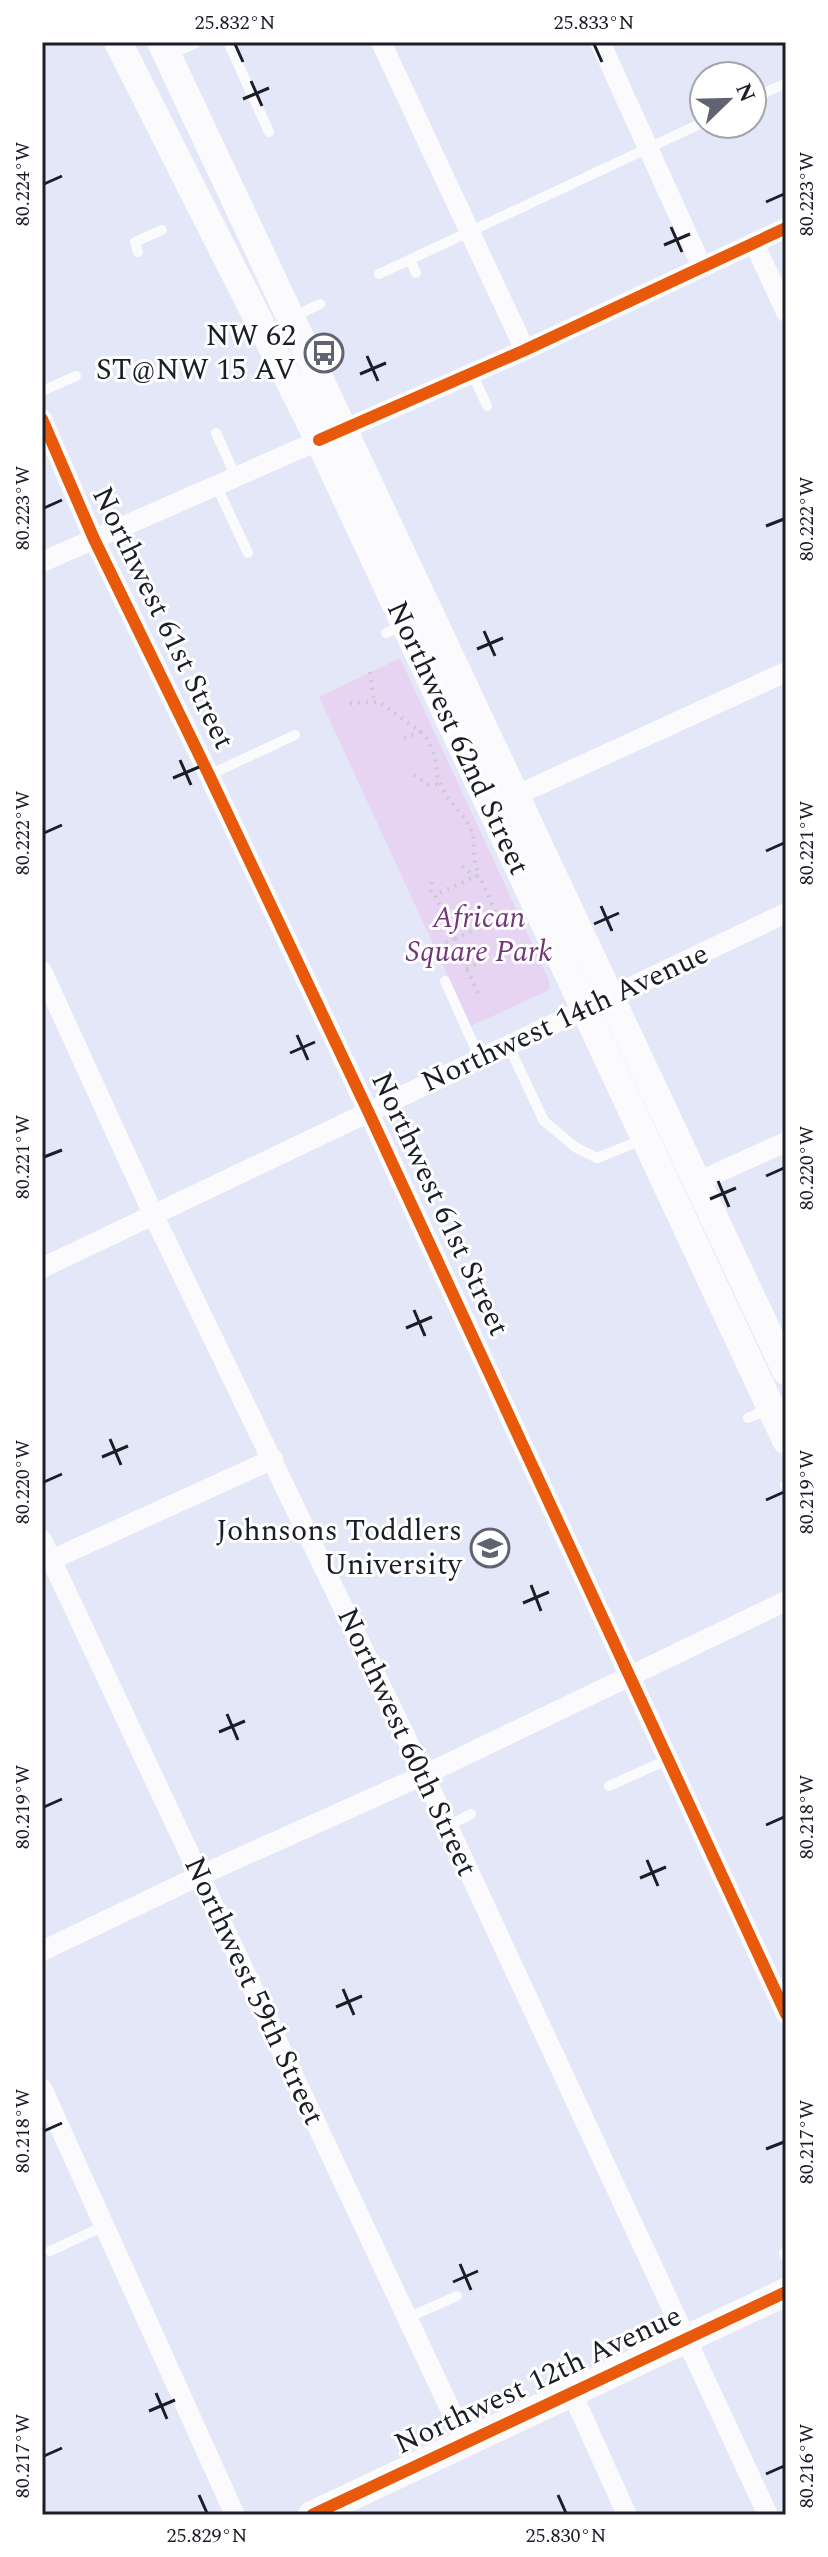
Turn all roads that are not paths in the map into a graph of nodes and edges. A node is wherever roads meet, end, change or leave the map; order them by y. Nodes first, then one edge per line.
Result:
1 (118, 42) edge
2 (198, 42) edge
3 (228, 42) edge
4 (381, 42) edge
5 (600, 42) edge
6 (165, 49) edge
7 (688, 129) edge
8 (269, 132) dead end
9 (648, 148) junction
10 (786, 228) edge
11 (162, 230) dead end
12 (469, 232) junction
13 (754, 243) junction
14 (138, 252) dead end
15 (410, 260) junction
16 (702, 267) junction
17 (416, 273) dead end
18 (379, 274) dead end
19 (320, 304) dead end
20 (786, 312) edge
21 (292, 318) junction
22 (525, 350) junction
23 (472, 373) junction
24 (76, 376) dead end
25 (42, 391) edge
26 (487, 406) dead end
27 (42, 419) edge
28 (216, 433) dead end
29 (332, 434) junction
30 (236, 477) junction
31 (216, 485) junction
32 (94, 539) junction
33 (248, 553) dead end
34 (42, 562) edge
35 (786, 672) edge
36 (295, 735) dead end
37 (209, 775) junction
38 (517, 795) junction
39 (786, 913) edge
40 (42, 971) edge
41 (445, 981) dead end
42 (597, 1003) junction
43 (508, 1045) junction
44 (480, 1059) junction
45 (368, 1111) junction
46 (645, 1138) junction
47 (786, 1142) edge
48 (697, 1182) junction
49 (153, 1214) junction
50 (42, 1268) edge
51 (783, 1359) edge
52 (786, 1440) edge
53 (273, 1459) junction
54 (42, 1540) edge
55 (51, 1560) junction
56 (786, 1601) edge
57 (630, 1676) junction
58 (669, 1759) junction
59 (424, 1775) junction
60 (609, 1786) dead end
61 (471, 1814) dead end
62 (448, 1826) junction
63 (201, 1875) junction
64 (42, 1951) edge
65 (786, 2014) edge
66 (42, 2088) edge
67 (104, 2226) junction
68 (50, 2251) dead end
69 (786, 2292) edge
70 (457, 2296) dead end
71 (407, 2318) junction
72 (685, 2339) junction
73 (572, 2393) junction
74 (466, 2443) junction
75 (235, 2515) edge
76 (312, 2515) edge
77 (627, 2515) edge
78 (768, 2515) edge

1 - 29 main road, Northwest 62nd Street
2 - 6 lane
3 - 8 lane
4 - 12 street
5 - 9 street
6 - 21 main road, Northwest 62nd Street
7 - 9 lane
9 - 12 lane
9 - 16 street
10 - 13 street
11 - 14 lane
12 - 15 lane
12 - 22 street
13 - 16 street
13 - 20 street
15 - 17 lane
15 - 18 lane
16 - 22 street
19 - 21 lane
21 - 29 main road, Northwest 62nd Street
22 - 23 street
23 - 26 lane
23 - 29 street
24 - 25 lane
27 - 32 street, Northwest 61st Street
28 - 30 lane
29 - 30 street
29 - 38 main road, Northwest 62nd Street
29 - 42 main road, Northwest 62nd Street
30 - 31 street
31 - 32 street
31 - 33 lane
32 - 34 street
32 - 37 street, Northwest 61st Street
35 - 38 street
36 - 37 lane
37 - 45 street, Northwest 61st Street
38 - 42 main road, Northwest 62nd Street
39 - 42 street, Northwest 14th Avenue
40 - 49 street, Northwest 60th Street
41 - 44 lane
42 - 43 street, Northwest 14th Avenue
42 - 46 main road, Northwest 62nd Street
42 - 48 main road, Northwest 62nd Street
43 - 44 street, Northwest 14th Avenue
43 - 46 lane
44 - 45 street, Northwest 14th Avenue
45 - 49 street, Northwest 14th Avenue
45 - 57 street, Northwest 61st Street
46 - 52 main road, Northwest 62nd Street
47 - 48 street
48 - 51 main road, Northwest 62nd Street
49 - 50 street, Northwest 14th Avenue
49 - 53 street, Northwest 60th Street
53 - 55 street
53 - 59 street, Northwest 60th Street
54 - 55 street, Northwest 59th Street
55 - 63 street, Northwest 59th Street
56 - 57 street
57 - 58 street, Northwest 61st Street
57 - 59 street
58 - 60 lane
58 - 65 street, Northwest 61st Street
59 - 62 street, Northwest 60th Street
59 - 63 street
61 - 62 lane
62 - 72 street, Northwest 60th Street
63 - 64 street
63 - 71 street, Northwest 59th Street
66 - 67 street
67 - 68 lane
67 - 75 street
69 - 72 main road, Northwest 12th Avenue
70 - 71 lane
71 - 74 street, Northwest 59th Street
72 - 73 main road, Northwest 12th Avenue
72 - 78 street, Northwest 60th Street
73 - 74 main road, Northwest 12th Avenue
73 - 77 street
74 - 76 main road, Northwest 12th Avenue

